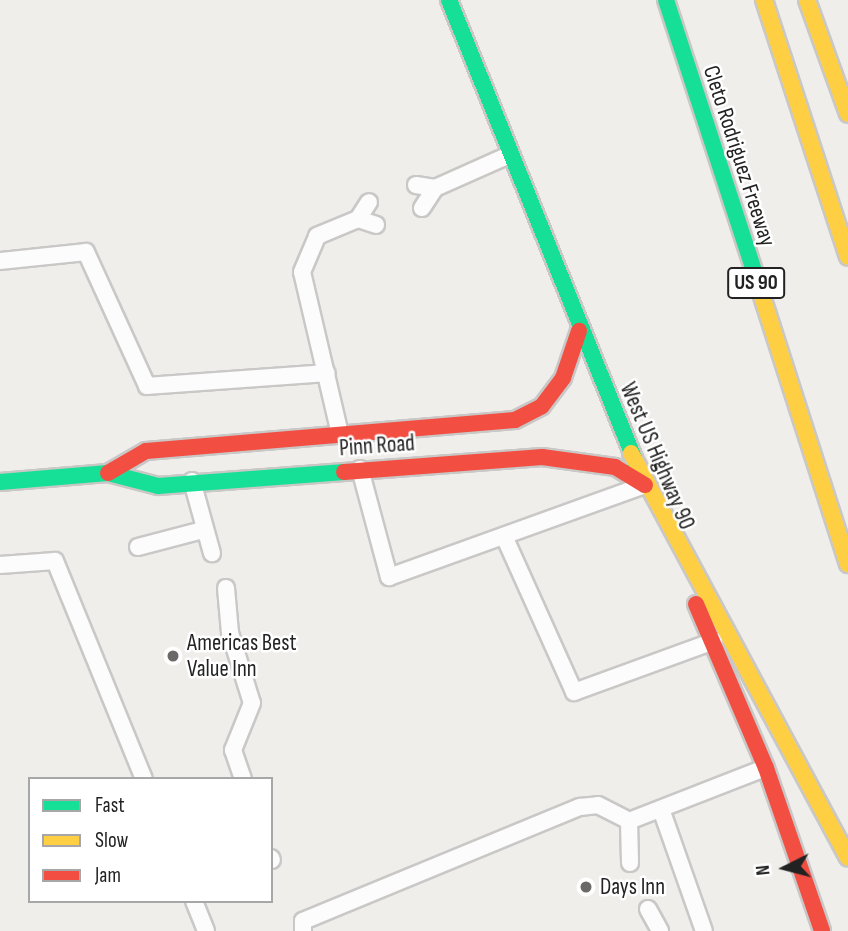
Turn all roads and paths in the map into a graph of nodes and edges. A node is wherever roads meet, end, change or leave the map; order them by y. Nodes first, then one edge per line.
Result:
1 (449, 0) edge
2 (666, 0) edge
3 (765, 0) edge
4 (807, 0) edge
5 (848, 114) edge
6 (507, 156) junction
7 (416, 185) dead end
8 (435, 188) junction
9 (369, 202) dead end
10 (422, 208) dead end
11 (358, 219) junction
12 (376, 225) dead end
13 (848, 257) edge
14 (0, 261) edge
15 (579, 331) junction
16 (327, 373) junction
17 (341, 435) junction
18 (189, 448) junction
19 (631, 453) junction
20 (361, 470) junction
21 (108, 472) junction
22 (0, 482) edge
23 (192, 484) junction
24 (645, 485) junction
25 (203, 530) junction
26 (504, 536) junction
27 (138, 547) dead end
28 (212, 553) dead end
29 (848, 564) edge
30 (0, 565) edge
31 (226, 588) dead end
32 (729, 635) junction
33 (712, 642) junction
34 (766, 768) junction
35 (143, 777) edge
36 (242, 777) edge
37 (661, 808) junction
38 (629, 821) junction
39 (848, 857) edge
40 (630, 863) dead end
41 (195, 903) edge
42 (648, 909) dead end
43 (206, 931) edge
44 (303, 931) edge
45 (660, 931) edge
46 (704, 931) edge
47 (821, 931) edge

1 - 6 main road, West US Highway 90
2 - 29 main road, Cleto Rodriguez Freeway / US 90
3 - 13 main road
4 - 5 main road
6 - 8 lane
6 - 15 main road, West US Highway 90
7 - 8 lane
8 - 10 lane
9 - 11 lane
11 - 12 lane
11 - 16 lane
14 - 16 lane
15 - 17 main road, Pinn Road
15 - 19 main road, West US Highway 90
16 - 17 lane
17 - 18 main road, Pinn Road
17 - 20 lane
18 - 21 main road, Pinn Road
18 - 23 lane
19 - 24 main road, West US Highway 90
19 - 32 main road
20 - 23 main road, Pinn Road
20 - 24 main road, Pinn Road
20 - 26 lane
21 - 22 main road, Pinn Road
21 - 23 main road, Pinn Road
23 - 25 lane
24 - 26 lane
24 - 33 main road, West US Highway 90
25 - 27 lane
25 - 28 lane
26 - 33 lane
30 - 35 lane
31 - 36 lane
32 - 33 lane
32 - 39 main road
33 - 34 main road, West US Highway 90
34 - 37 lane
34 - 47 main road, West US Highway 90
37 - 38 lane
37 - 46 lane
38 - 40 lane
38 - 44 lane
41 - 43 lane
42 - 45 lane

